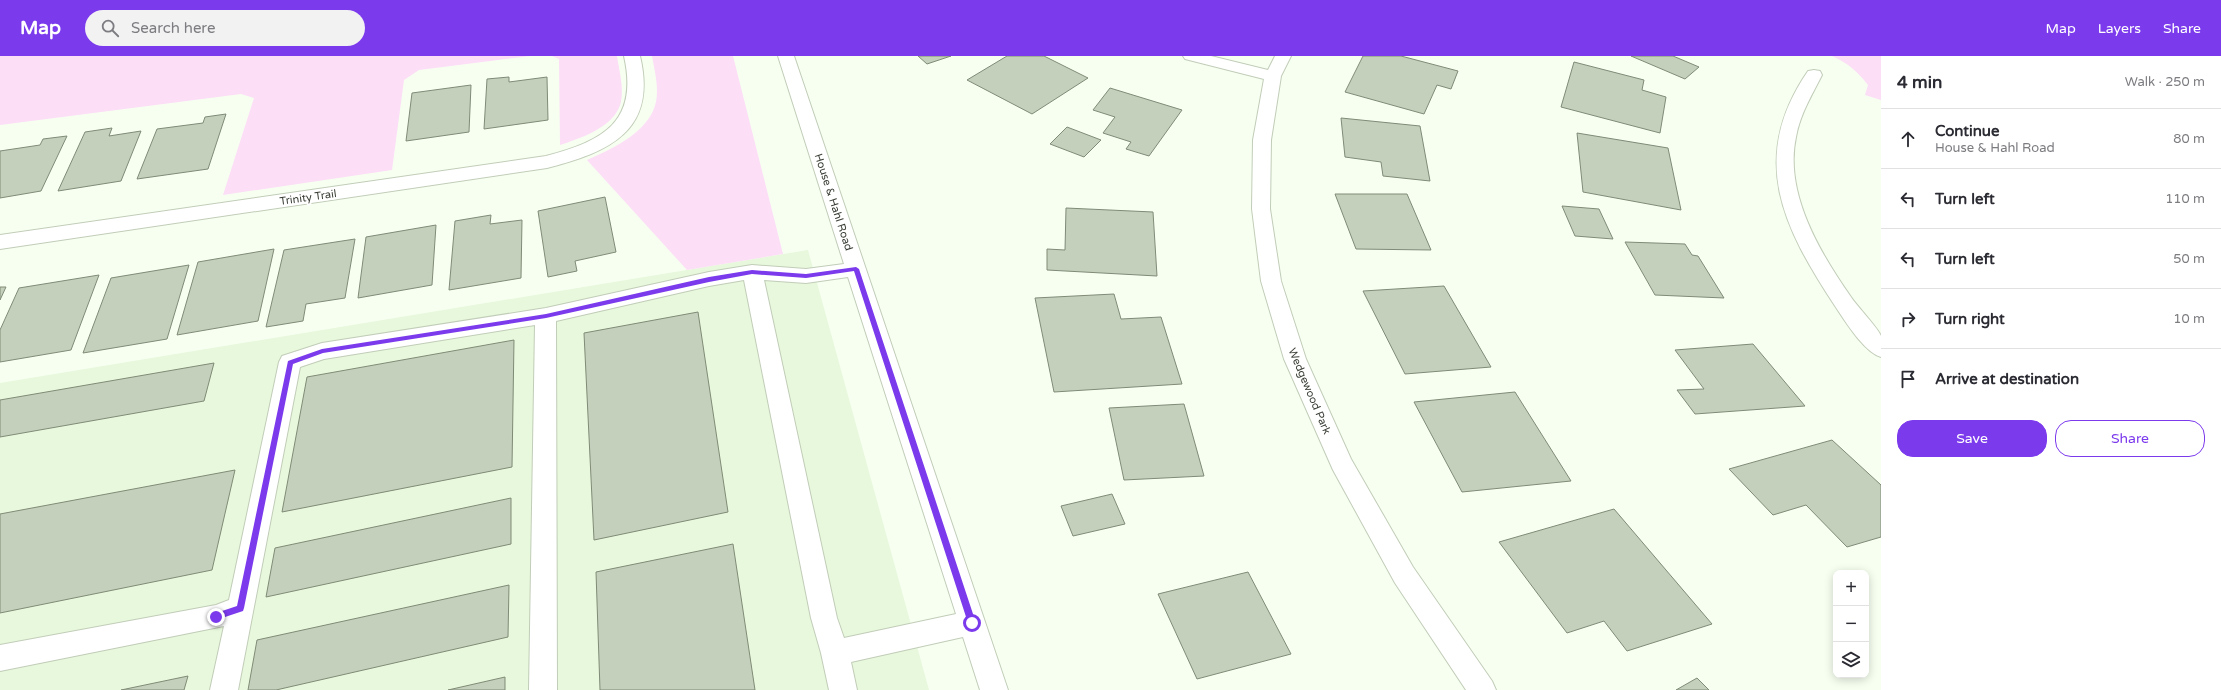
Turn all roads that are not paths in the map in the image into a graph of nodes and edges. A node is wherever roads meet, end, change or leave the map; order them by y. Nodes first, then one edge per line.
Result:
1 (632, 56) edge
2 (786, 56) edge
3 (1191, 56) edge
4 (1283, 56) edge
5 (1814, 75) dead end
6 (1273, 76) junction
7 (0, 242) edge
8 (856, 269) junction
9 (752, 272) junction
10 (546, 316) junction
11 (1881, 350) edge
12 (240, 608) junction
13 (972, 623) junction
14 (835, 653) junction
15 (0, 658) edge
16 (224, 690) edge
17 (543, 690) edge
18 (843, 690) edge
19 (994, 690) edge
20 (1482, 690) edge

1 - 7 street, Trinity Trail
2 - 8 street, House & Hahl Road
3 - 6 street
4 - 6 street, Wedgewood Park
5 - 11 street
6 - 20 street, Wedgewood Park
8 - 9 street
8 - 13 street, House & Hahl Road
9 - 10 street
9 - 14 street
10 - 12 street
10 - 17 street
12 - 15 street
12 - 16 street
13 - 14 street
13 - 19 street, House & Hahl Road
14 - 18 street

